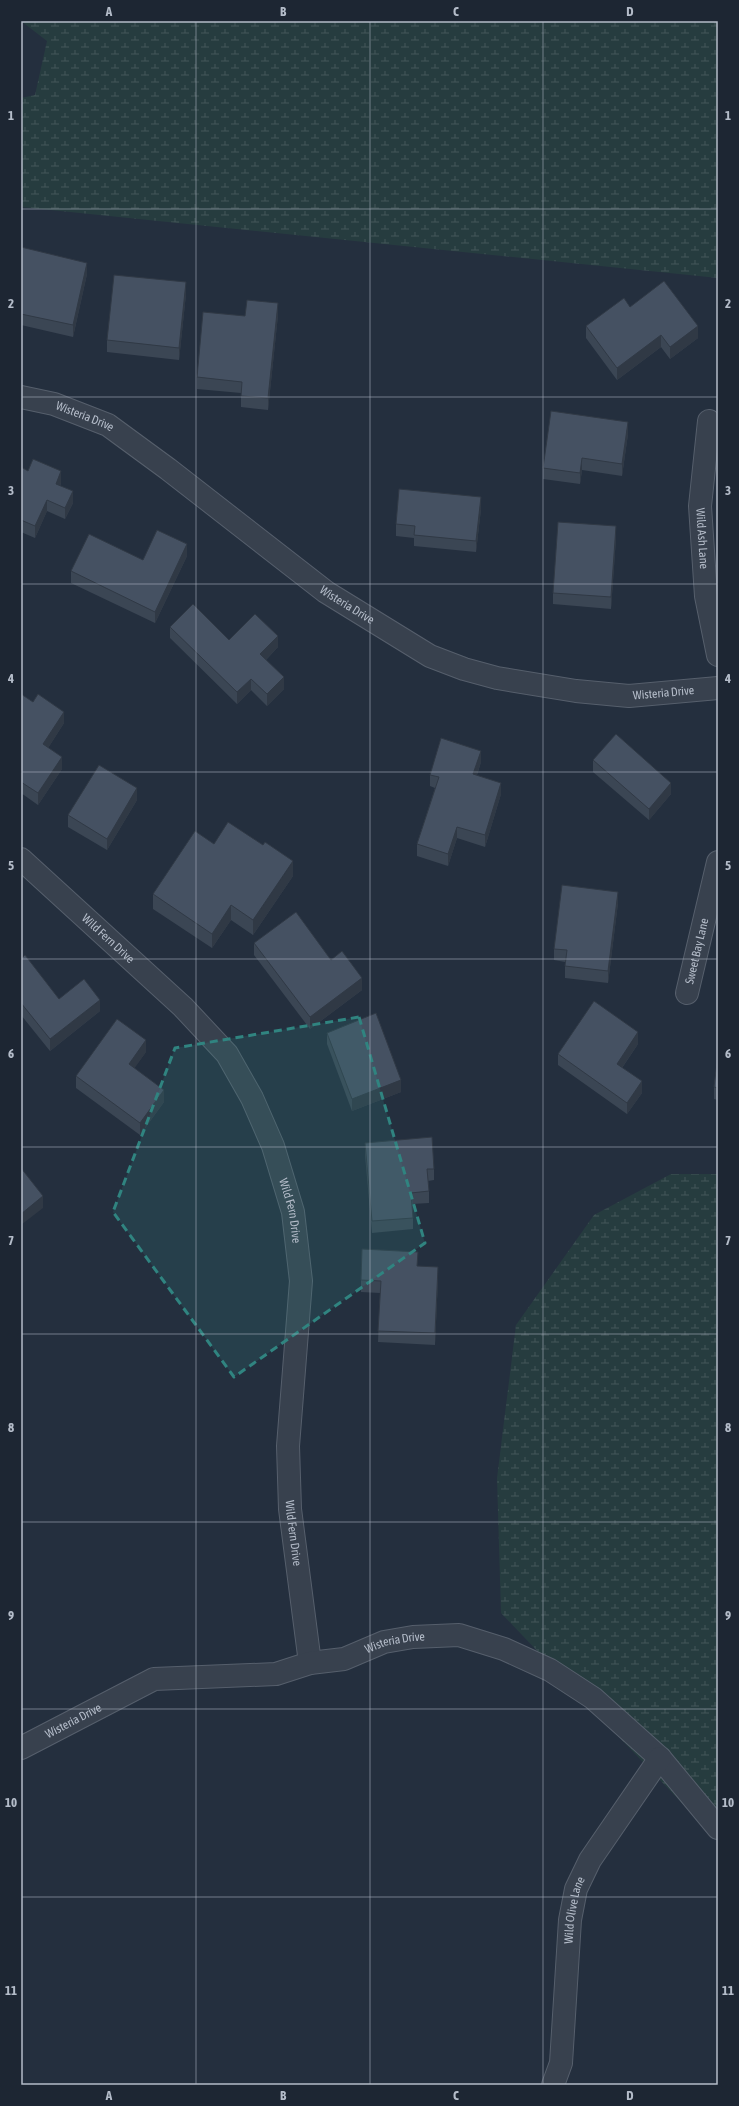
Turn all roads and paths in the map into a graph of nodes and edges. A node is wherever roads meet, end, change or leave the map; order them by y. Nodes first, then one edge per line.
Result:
1 (21, 397) edge
2 (709, 421) dead end
3 (718, 655) edge
4 (718, 688) edge
5 (21, 859) edge
6 (718, 862) edge
7 (687, 992) dead end
8 (310, 1663) junction
9 (21, 1748) edge
10 (660, 1758) junction
11 (718, 1828) edge
12 (553, 2085) edge

1 - 4 street, Wisteria Drive
2 - 3 street, Wild Ash Lane
5 - 8 street, Wild Fern Drive
6 - 7 street, Sweet Bay Lane
8 - 9 street, Wisteria Drive
8 - 10 street, Wisteria Drive
10 - 11 street, Wisteria Drive
10 - 12 street, Wild Olive Lane

